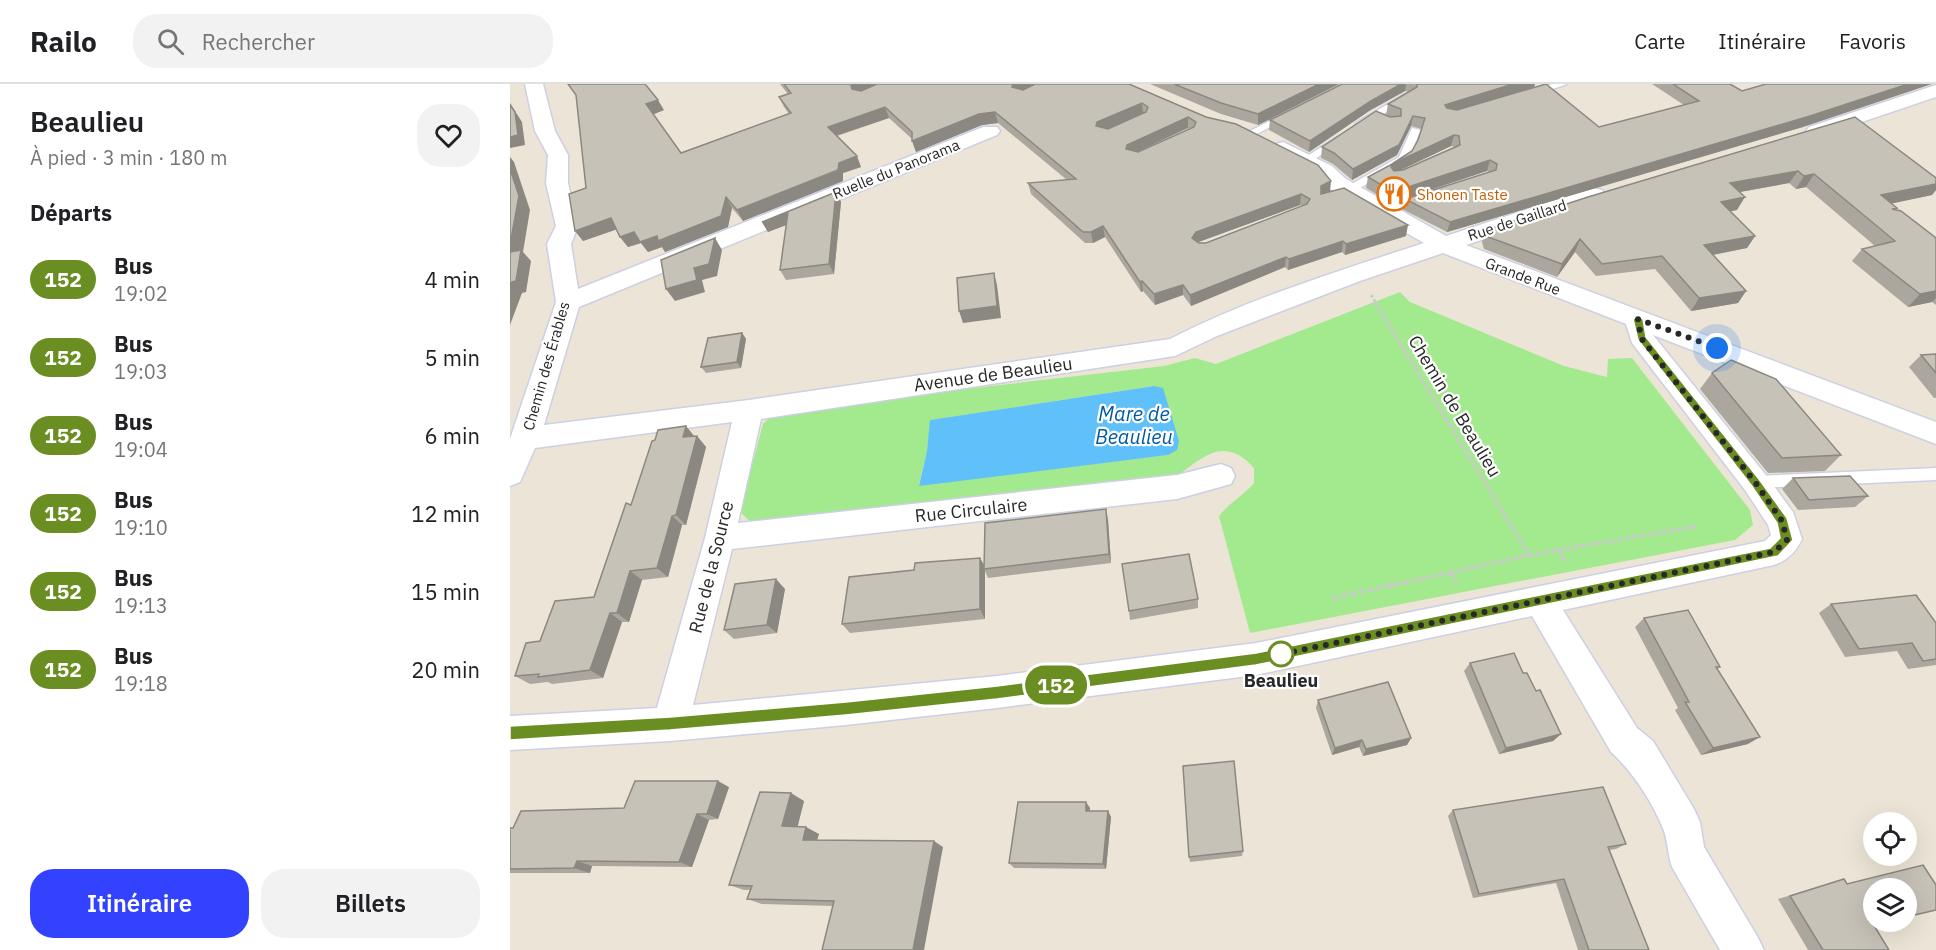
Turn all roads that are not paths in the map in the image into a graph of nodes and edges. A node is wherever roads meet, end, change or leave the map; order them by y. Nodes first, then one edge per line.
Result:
1 (534, 84) edge
2 (1562, 84) edge
3 (1936, 91) edge
4 (1528, 94) edge
5 (1409, 95) edge
6 (1297, 111) edge
7 (1354, 128) edge
8 (1243, 129) joint
9 (1416, 130) edge
10 (990, 131) dead end
11 (1345, 135) edge
12 (1800, 136) edge
13 (1306, 160) junction
14 (1617, 188) edge
15 (1360, 191) junction
16 (1436, 192) edge
17 (1325, 201) edge
18 (1382, 210) junction
19 (1444, 245) junction
20 (568, 302) junction
21 (1638, 319) junction
22 (749, 410) junction
23 (522, 428) edge
24 (1936, 433) edge
25 (510, 474) edge
26 (1936, 474) edge
27 (1221, 476) dead end
28 (1755, 482) junction
29 (720, 538) junction
30 (1540, 601) junction
31 (670, 724) junction
32 (510, 733) edge
33 (1743, 950) edge

1 - 20 street, Chemin des Érables
2 - 4 lane
3 - 12 street
5 - 7 lane
6 - 8 lane
8 - 13 street, Grande Rue
9 - 15 lane
10 - 20 street, Ruelle du Panorama
11 - 13 lane
13 - 15 street, Grande Rue
14 - 19 street, Rue de Gaillard
15 - 17 lane
15 - 18 street, Grande Rue
16 - 18 lane
18 - 19 street, Grande Rue
19 - 21 street, Grande Rue
19 - 22 street, Avenue de Beaulieu
20 - 23 street, Chemin des Érables
21 - 24 street, Grande Rue
21 - 28 street
22 - 23 street, Avenue de Beaulieu
22 - 29 street, Rue de la Source
23 - 25 street, Chemin des Érables
26 - 28 lane
27 - 29 street, Rue Circulaire
28 - 30 street
29 - 31 street, Rue de la Source
30 - 31 street
30 - 33 street
31 - 32 street

